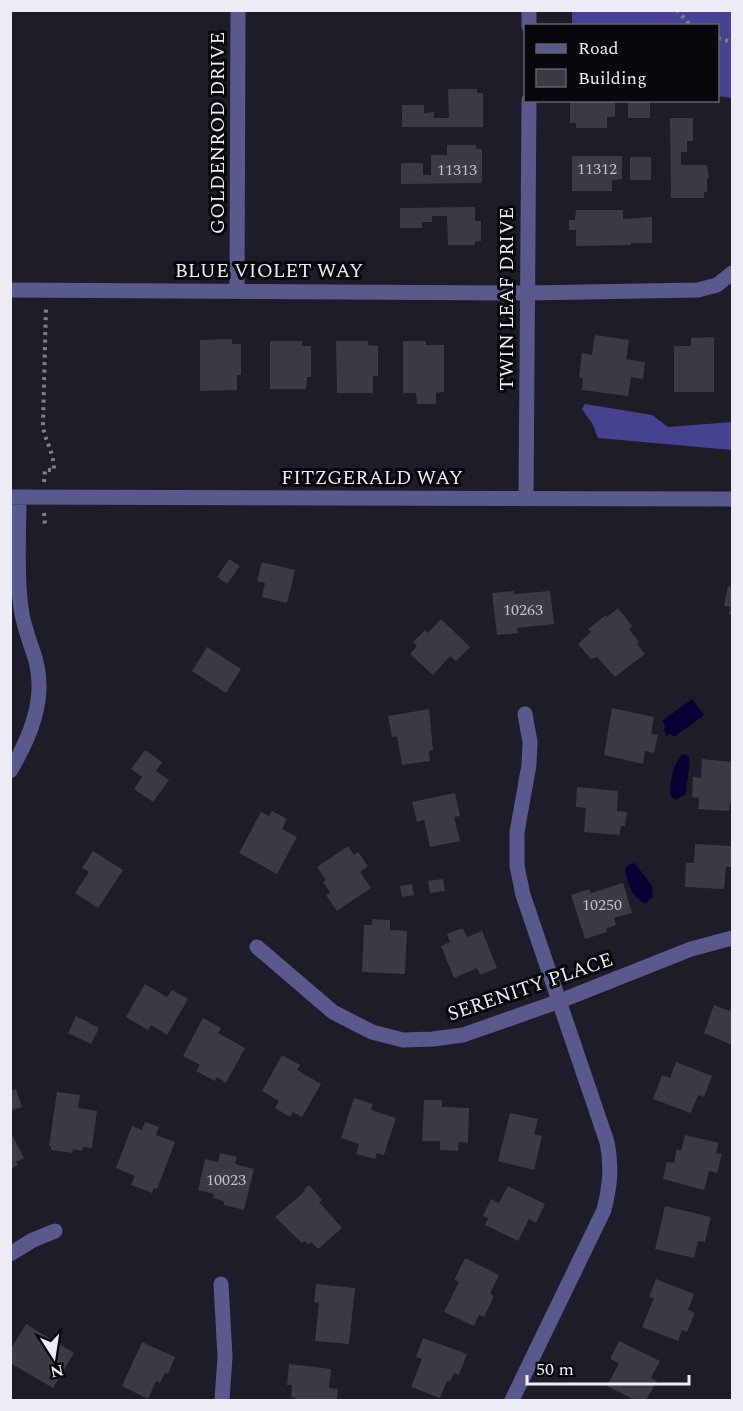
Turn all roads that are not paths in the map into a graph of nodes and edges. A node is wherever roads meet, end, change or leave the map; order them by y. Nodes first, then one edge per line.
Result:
1 (238, 10) edge
2 (529, 102) edge
3 (732, 273) edge
4 (10, 290) edge
5 (237, 291) junction
6 (527, 293) junction
7 (15, 497) edge
8 (526, 499) junction
9 (732, 500) edge
10 (525, 714) dead end
11 (11, 770) edge
12 (732, 938) edge
13 (257, 947) dead end
14 (561, 1001) junction
15 (56, 1231) dead end
16 (10, 1254) edge
17 (221, 1284) dead end
18 (222, 1401) edge
19 (512, 1401) edge

1 - 5 street, GOLDENROD DRIVE
2 - 6 street, TWIN LEAF DRIVE
3 - 6 street, BLUE VIOLET WAY
4 - 5 street, BLUE VIOLET WAY
5 - 6 street, BLUE VIOLET WAY
6 - 8 street, TWIN LEAF DRIVE
7 - 8 street, FITZGERALD WAY
7 - 11 street
8 - 9 street, FITZGERALD WAY
10 - 14 street
12 - 14 street, SERENITY PLACE
13 - 14 street, SERENITY PLACE
14 - 19 street
15 - 16 street
17 - 18 street

